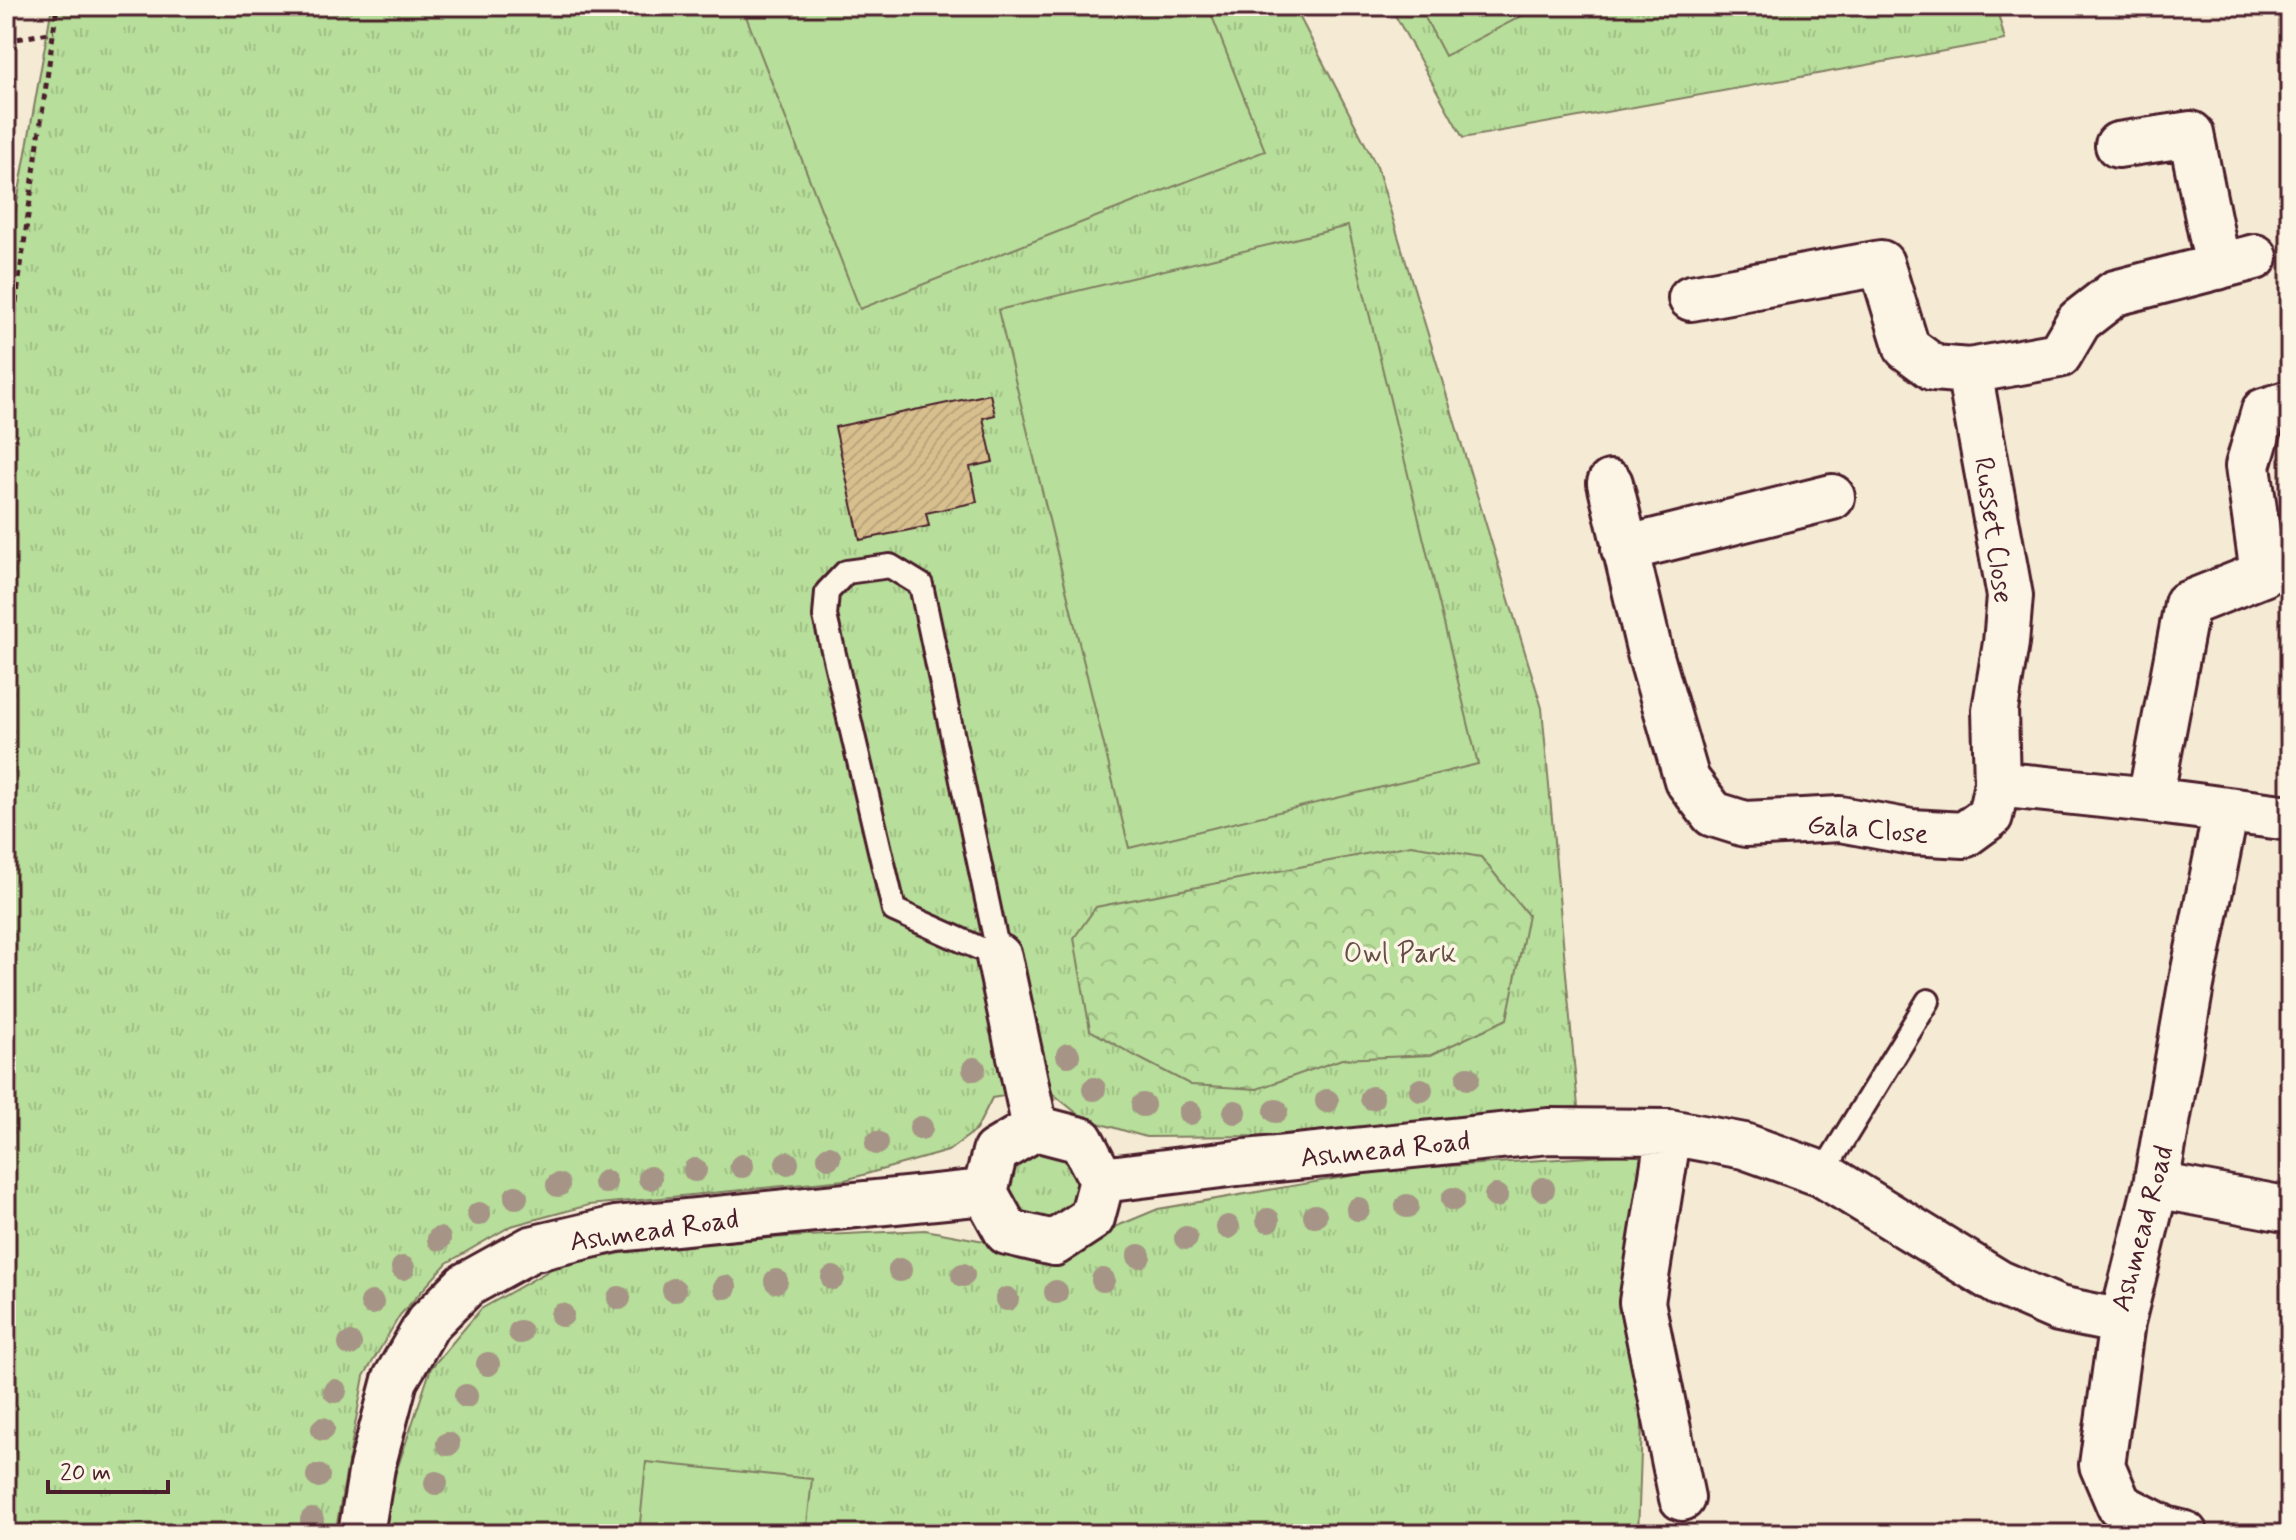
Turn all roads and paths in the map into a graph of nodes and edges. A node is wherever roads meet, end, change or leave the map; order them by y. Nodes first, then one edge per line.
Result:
1 (57, 6) edge
2 (54, 32) junction
3 (6, 41) edge
4 (2118, 145) dead end
5 (1691, 298) dead end
6 (1969, 371) junction
7 (6, 374) edge
8 (2290, 403) edge
9 (1610, 483) dead end
10 (1832, 497) dead end
11 (1624, 549) junction
12 (1997, 784) junction
13 (2150, 800) junction
14 (2226, 810) junction
15 (2290, 818) edge
16 (999, 957) junction
17 (1928, 1001) dead end
18 (1035, 1128) junction
19 (1669, 1132) junction
20 (1822, 1174) junction
21 (1102, 1180) junction
22 (2156, 1185) junction
23 (985, 1192) junction
24 (2290, 1210) edge
25 (2122, 1322) junction
26 (1682, 1498) dead end
27 (361, 1534) edge
28 (2185, 1534) edge

1 - 2 path
2 - 3 path
2 - 7 path
4 - 6 street
5 - 6 street
6 - 12 street, Russet Close
8 - 13 street
9 - 11 street, Gala Close
10 - 11 street
11 - 12 street, Gala Close
12 - 13 street
13 - 14 street
14 - 15 street
14 - 22 street, Ashmead Road
16 - 16 lane
16 - 18 street
17 - 20 lane
18 - 21 street
18 - 23 street
19 - 20 street, Ashmead Road
19 - 21 street, Ashmead Road
19 - 26 street
20 - 25 street, Ashmead Road
21 - 23 street
22 - 24 street
22 - 25 street, Ashmead Road
23 - 27 street, Ashmead Road
25 - 28 street

